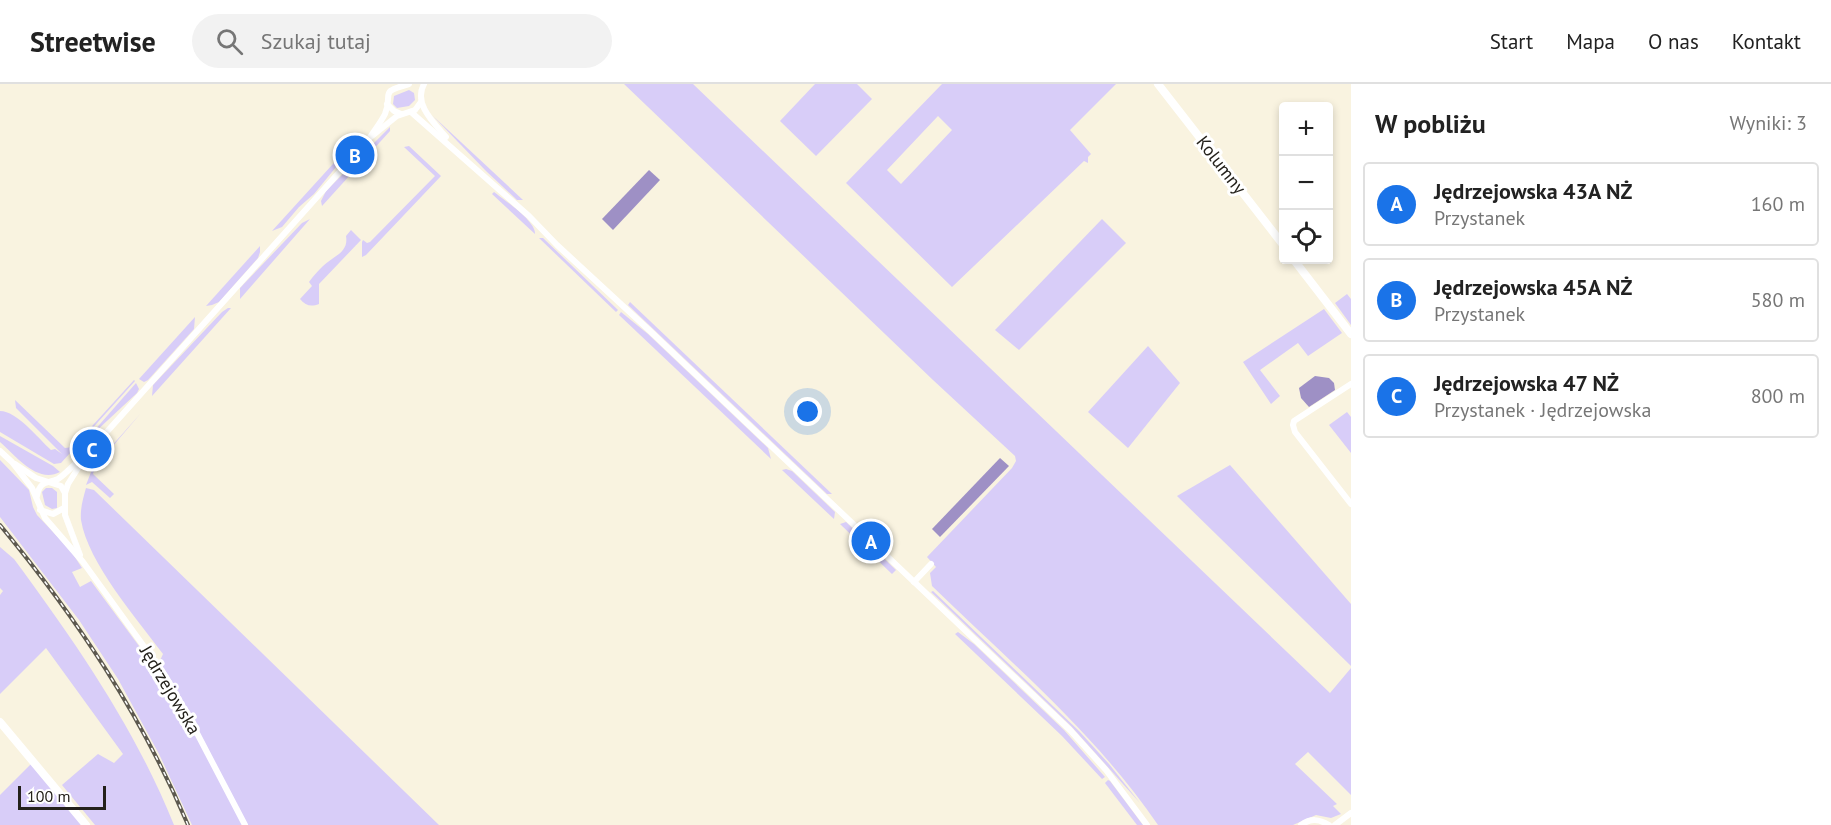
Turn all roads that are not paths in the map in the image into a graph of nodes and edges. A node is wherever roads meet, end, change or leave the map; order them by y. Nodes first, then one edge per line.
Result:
1 (386, 84) edge
2 (406, 84) edge
3 (424, 84) edge
4 (1158, 84) edge
5 (421, 92) junction
6 (388, 93) junction
7 (421, 101) junction
8 (387, 104) junction
9 (411, 112) junction
10 (401, 114) junction
11 (369, 139) junction
12 (455, 150) junction
13 (1279, 240) edge
14 (1297, 264) edge
15 (1351, 334) edge
16 (1351, 384) edge
17 (0, 451) edge
18 (87, 454) junction
19 (12, 462) junction
20 (48, 481) junction
21 (64, 493) junction
22 (37, 496) junction
23 (1351, 504) edge
24 (64, 508) junction
25 (39, 509) junction
26 (83, 562) junction
27 (931, 564) dead end
28 (914, 582) junction
29 (2, 729) edge
30 (1351, 813) edge
31 (86, 825) edge
32 (245, 825) edge
33 (1147, 825) edge
34 (1301, 825) edge
35 (1329, 825) edge
36 (1335, 825) edge

1 - 6 street
2 - 5 street
2 - 6 street
3 - 5 street
4 - 13 street, Kolumny
5 - 7 street
6 - 8 street
7 - 9 street
7 - 12 street
8 - 10 street
8 - 11 street
9 - 10 street
9 - 12 street
10 - 11 street
11 - 18 street
12 - 28 street
14 - 15 street
16 - 23 street
17 - 19 street, Jędrzejowska
18 - 20 street
18 - 21 street
19 - 20 street, Jędrzejowska
19 - 22 street, Jędrzejowska
20 - 21 street, Jędrzejowska
20 - 22 street
21 - 24 street, Jędrzejowska
22 - 25 street, Jędrzejowska
24 - 25 street
24 - 26 street, Jędrzejowska
25 - 26 street, Jędrzejowska
26 - 32 street, Jędrzejowska
27 - 28 street
28 - 33 street
29 - 31 street
30 - 36 street
34 - 35 street

